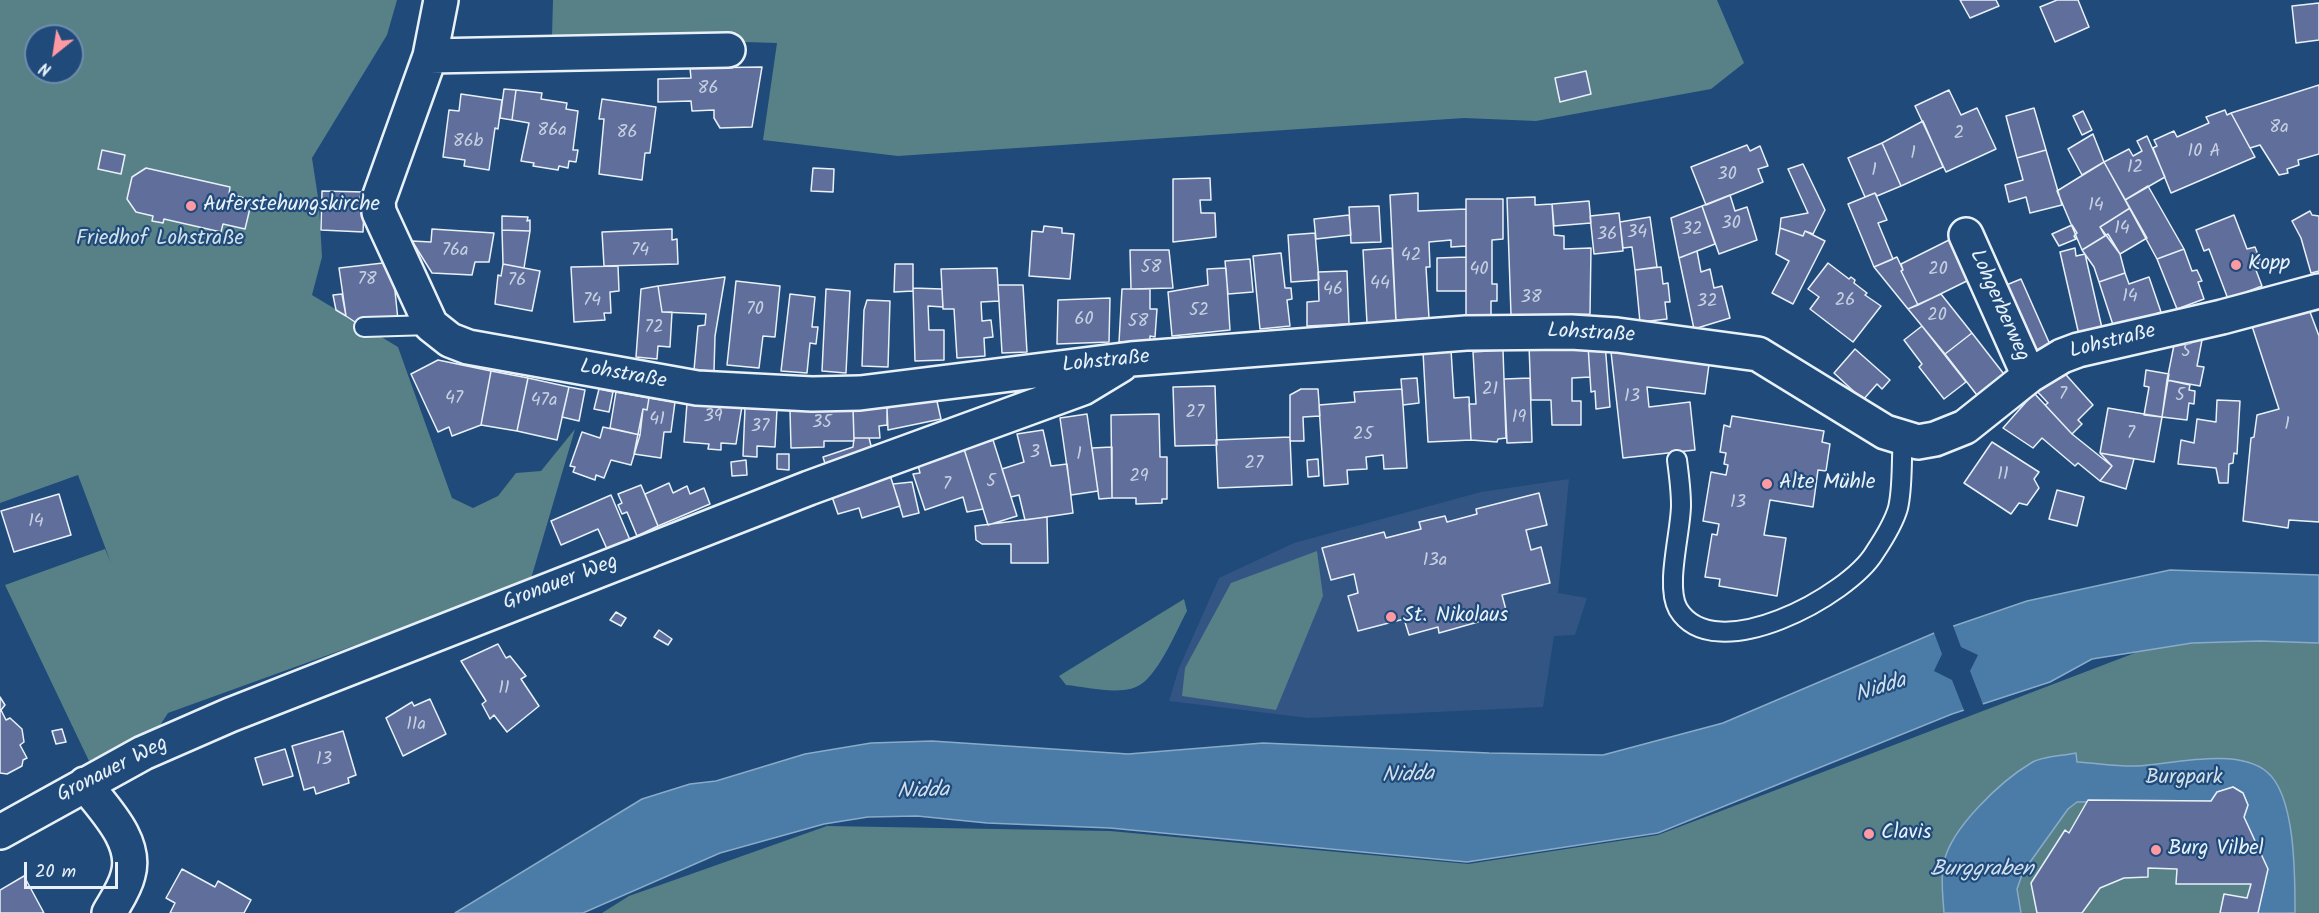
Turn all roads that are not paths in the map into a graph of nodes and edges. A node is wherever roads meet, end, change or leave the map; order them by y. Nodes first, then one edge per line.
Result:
1 (441, 0) edge
2 (728, 50) dead end
3 (430, 56) junction
4 (1966, 235) dead end
5 (2319, 291) edge
6 (431, 325) junction
7 (364, 327) dead end
8 (1131, 359) junction
9 (2029, 376) junction
10 (1903, 439) junction
11 (1677, 459) dead end
12 (85, 784) junction
13 (0, 832) edge
14 (109, 913) edge

1 - 3 street
2 - 3 street
3 - 6 street
4 - 9 street, Lohgerberweg
5 - 9 street, Lohstraße
6 - 7 lane
6 - 8 street, Lohstraße
8 - 10 street, Lohstraße
8 - 12 street, Gronauer Weg
9 - 10 street, Lohstraße
10 - 11 lane
12 - 13 street, Gronauer Weg
12 - 14 street

